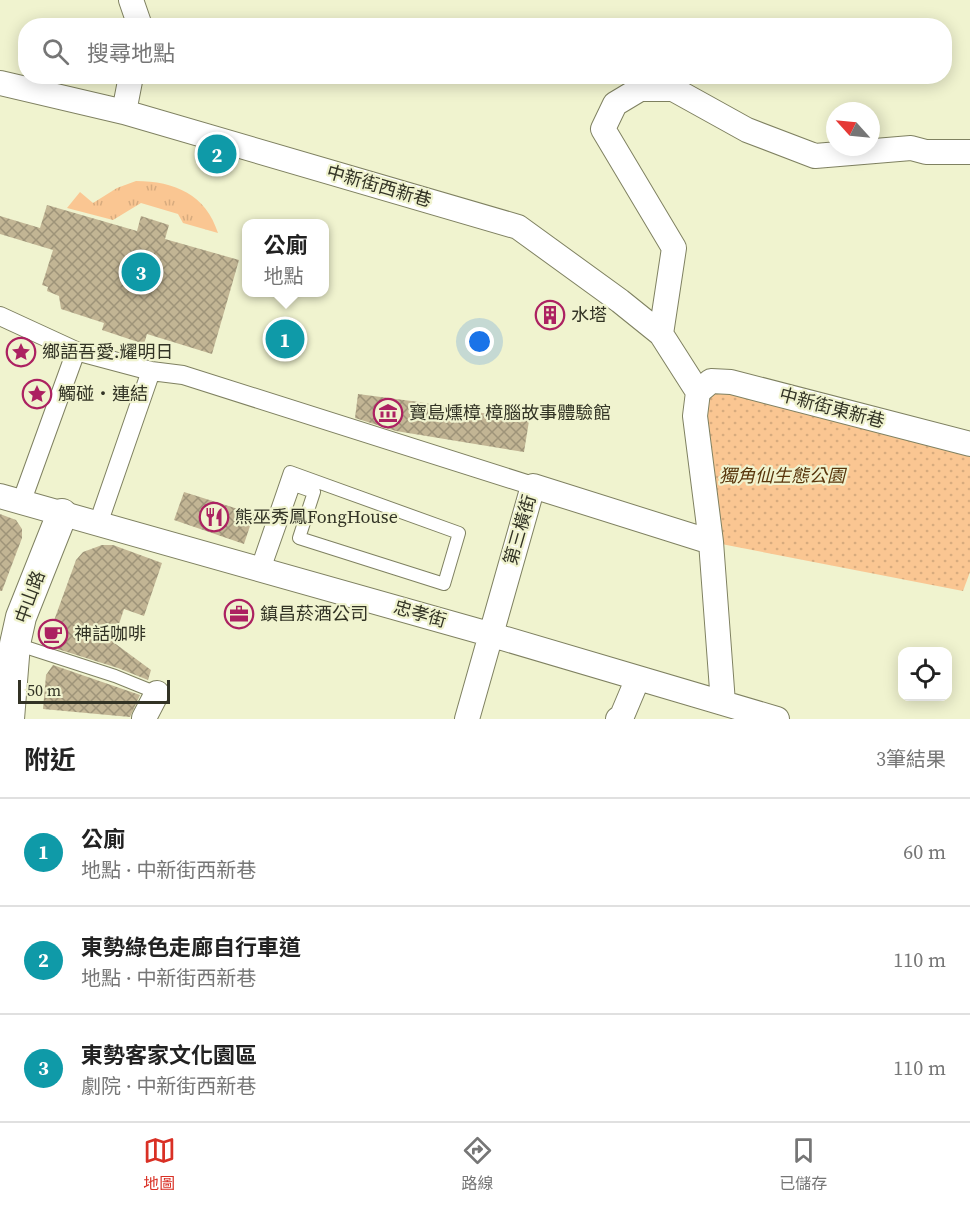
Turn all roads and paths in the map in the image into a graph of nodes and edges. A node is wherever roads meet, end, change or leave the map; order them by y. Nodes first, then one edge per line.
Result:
1 (131, 0) edge
2 (137, 18) edge
3 (0, 84) edge
4 (129, 84) edge
5 (124, 112) junction
6 (970, 152) edge
7 (0, 316) edge
8 (660, 334) junction
9 (76, 351) junction
10 (151, 371) junction
11 (698, 392) junction
12 (970, 444) edge
13 (533, 486) junction
14 (10, 500) edge
15 (62, 514) junction
16 (98, 524) junction
17 (711, 542) junction
18 (261, 569) junction
19 (489, 634) junction
20 (15, 644) junction
21 (638, 678) junction
22 (157, 693) joint
23 (724, 711) edge
24 (9, 719) edge
25 (145, 719) edge
26 (467, 719) edge
27 (618, 719) edge
28 (777, 719) edge

1 - 2 street
3 - 5 street, 中新街西新巷
4 - 5 street
5 - 8 street, 中新街西新巷
6 - 8 street
7 - 9 street
8 - 11 street, 中新街西新巷
9 - 10 street
9 - 14 street
10 - 13 street
10 - 16 street
11 - 12 street, 中新街東新巷
11 - 17 street
13 - 17 street, 第三橫街
13 - 19 street, 第三橫街
14 - 15 street
15 - 16 street, 忠孝街
15 - 20 street, 中山路
16 - 18 street, 忠孝街
17 - 23 street
18 - 18 lane
18 - 19 street, 忠孝街
19 - 21 street, 忠孝街
19 - 26 street, 第三橫街
20 - 22 lane
20 - 24 street, 中山路
21 - 23 street, 忠孝街
21 - 27 street
22 - 25 street
23 - 28 street, 忠孝街

